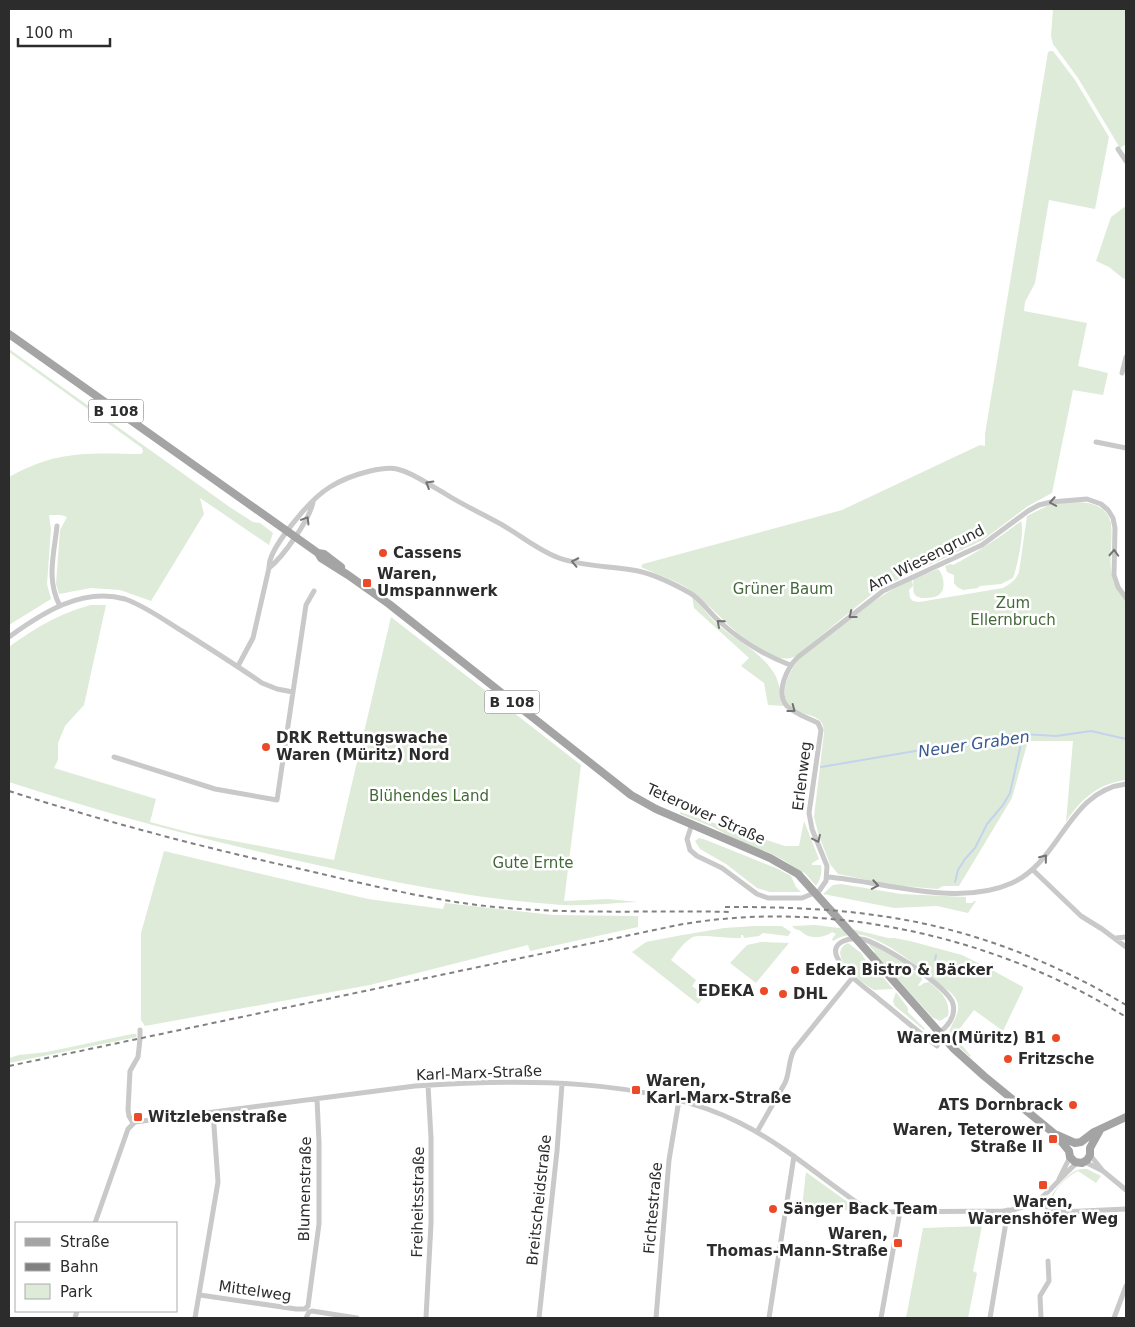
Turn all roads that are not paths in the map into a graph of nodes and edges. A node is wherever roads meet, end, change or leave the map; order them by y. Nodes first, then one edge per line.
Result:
1 (1118, 149) dead end
2 (1126, 161) edge
3 (9, 334) edge
4 (1126, 357) edge
5 (1122, 373) dead end
6 (1096, 442) dead end
7 (1126, 448) edge
8 (313, 502) junction
9 (57, 526) dead end
10 (287, 531) junction
11 (295, 536) junction
12 (269, 568) junction
13 (314, 591) dead end
14 (1126, 598) edge
15 (60, 606) junction
16 (9, 636) edge
17 (790, 665) junction
18 (238, 666) junction
19 (293, 692) junction
20 (114, 757) dead end
21 (1126, 784) edge
22 (690, 828) junction
23 (1032, 870) junction
24 (827, 877) junction
25 (1126, 937) edge
26 (1116, 938) junction
27 (1126, 947) edge
28 (853, 977) junction
29 (140, 1030) dead end
30 (939, 1033) junction
31 (936, 1046) dead end
32 (562, 1084) junction
33 (428, 1085) junction
34 (317, 1099) junction
35 (679, 1100) junction
36 (213, 1112) junction
37 (1126, 1117) edge
38 (132, 1124) junction
39 (1100, 1130) junction
40 (757, 1132) junction
41 (1056, 1135) junction
42 (1078, 1142) junction
43 (1090, 1152) junction
44 (1069, 1154) junction
45 (794, 1156) junction
46 (1081, 1162) junction
47 (1103, 1171) junction
48 (1058, 1180) junction
49 (1126, 1190) edge
50 (1040, 1199) junction
51 (1008, 1210) junction
52 (1126, 1210) edge
53 (900, 1211) junction
54 (95, 1222) edge
55 (1048, 1260) dead end
56 (1126, 1286) edge
57 (200, 1295) junction
58 (307, 1313) edge
59 (195, 1318) edge
60 (357, 1318) edge
61 (426, 1318) edge
62 (539, 1318) edge
63 (656, 1318) edge
64 (769, 1318) edge
65 (881, 1318) edge
66 (990, 1318) edge
67 (1041, 1318) edge
68 (1114, 1318) edge

1 - 2 street
3 - 10 main road, B 108
4 - 5 street
6 - 7 street
8 - 10 street
11 -> 8 street
17 -> 8 street
9 - 15 street
10 - 11 main road, Teterower Straße / B 108
10 - 12 street
11 - 12 street
11 - 22 main road, Teterower Straße / B 108
12 - 18 street
13 - 19 street
14 -> 17 street, Am Wiesengrund
15 - 16 street
15 - 18 street
17 -> 24 street, Erlenweg
18 - 19 street
19 - 20 street
23 -> 21 street
22 - 24 street
22 - 30 main road, Teterower Straße / B 108
24 -> 23 street
23 - 26 street
25 - 26 street
26 - 27 street
28 - 30 street
28 - 31 street
28 - 40 street
29 - 38 street
30 - 41 main road, Teterower Straße / B 108
32 - 33 street, Karl-Marx-Straße
32 - 35 street, Karl-Marx-Straße
32 - 62 street, Breitscheidstraße
33 - 34 street, Karl-Marx-Straße
33 - 61 street, Freiheitsstraße
34 - 36 street, Karl-Marx-Straße
34 - 58 street, Blumenstraße
35 - 40 street, Karl-Marx-Straße
35 - 63 street, Fichtestraße
36 - 38 street, Karl-Marx-Straße
36 - 57 street
37 - 39 main road
38 - 54 street
39 - 42 main road
39 - 43 main road
40 - 45 street, Karl-Marx-Straße
41 - 42 main road, Teterower Straße / B 108
41 - 44 main road, Teterower Straße / B 108
42 - 43 main road, Teterower Straße / B 108
42 - 44 main road
43 - 46 main road
43 - 47 street
44 - 46 main road, Teterower Straße / B 108
44 - 48 street
45 - 53 street, Karl-Marx-Straße
45 - 64 street
46 - 47 street
46 - 48 street
47 - 49 street
48 - 50 street
50 - 51 street, Karl-Marx-Straße
50 - 52 street
51 - 53 street, Karl-Marx-Straße
51 - 66 street
53 - 65 street
55 - 67 street
56 - 68 street
57 - 58 street, Mittelweg
57 - 59 street
58 - 60 street

